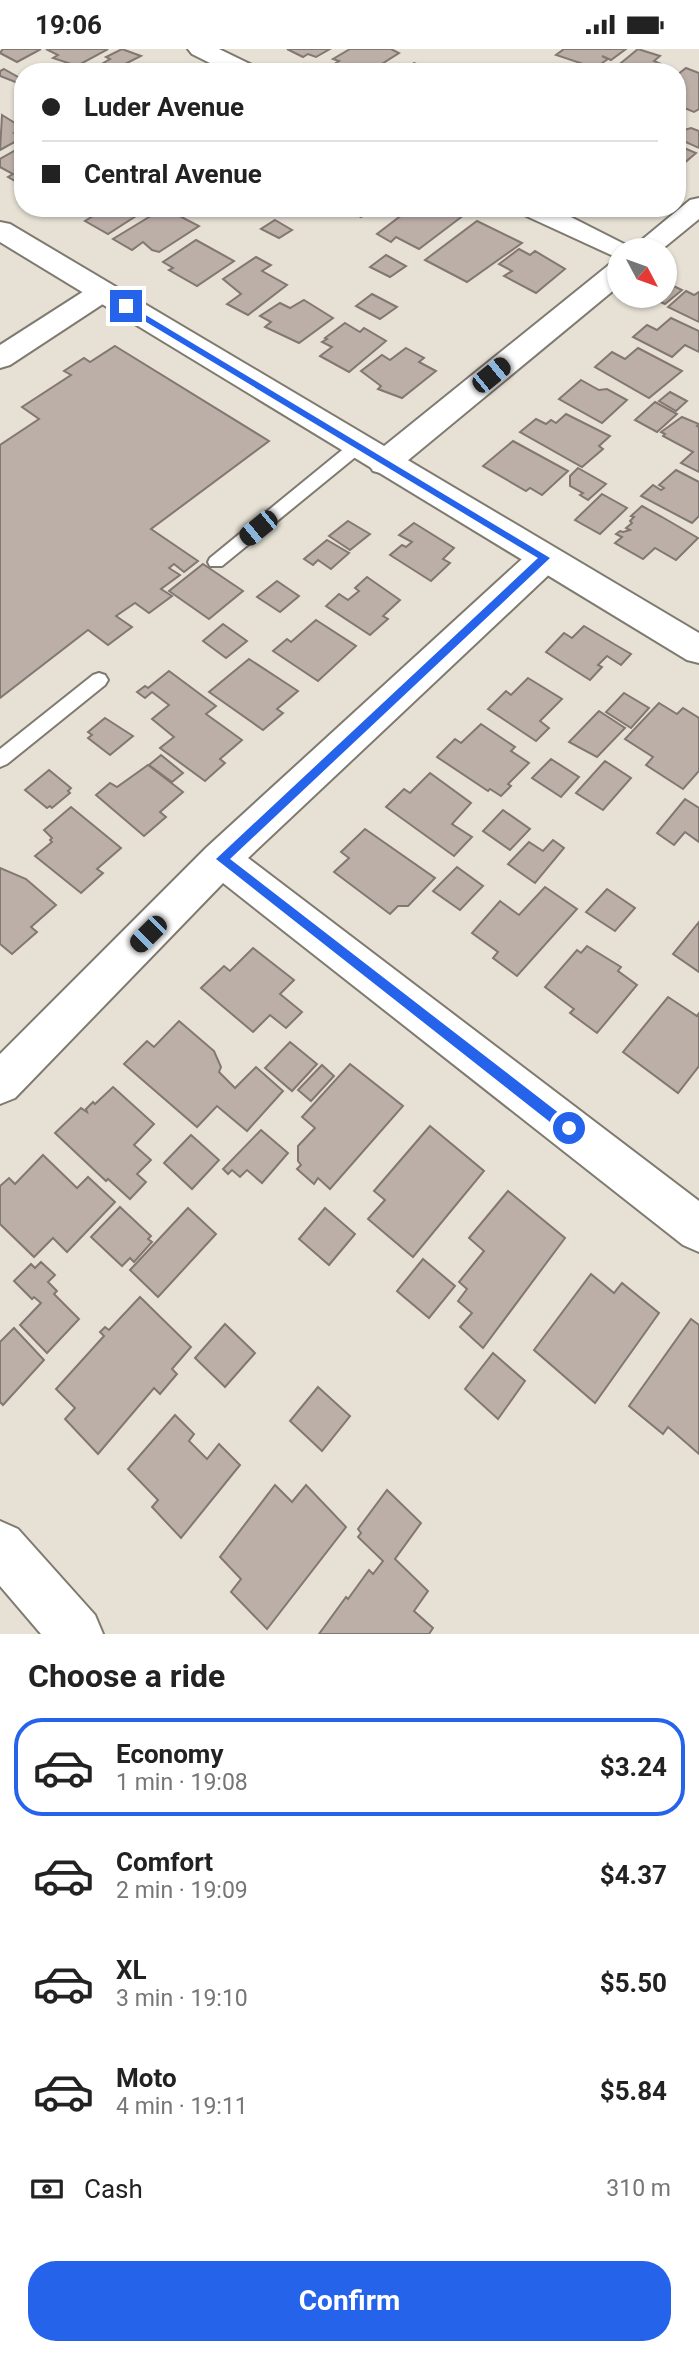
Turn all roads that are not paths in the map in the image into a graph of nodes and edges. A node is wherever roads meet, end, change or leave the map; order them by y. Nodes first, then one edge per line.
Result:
1 (200, 49) edge
2 (229, 63) edge
3 (550, 217) edge
4 (685, 217) edge
5 (0, 230) edge
6 (659, 238) edge
7 (607, 245) edge
8 (607, 282) edge
9 (102, 292) junction
10 (0, 358) edge
11 (358, 446) junction
12 (384, 463) junction
13 (545, 558) junction
14 (216, 562) dead end
15 (695, 640) edge
16 (99, 680) dead end
17 (0, 759) edge
18 (222, 859) junction
19 (0, 1084) edge
20 (699, 1229) edge
21 (5, 1565) edge
22 (76, 1634) edge

1 - 2 street
3 - 7 street
4 - 6 street
5 - 9 street
8 - 12 street
9 - 10 street
9 - 11 street
11 - 12 street
11 - 14 lane
12 - 13 street
13 - 15 street
13 - 18 street
16 - 17 lane
18 - 19 street
18 - 20 street
21 - 22 street

